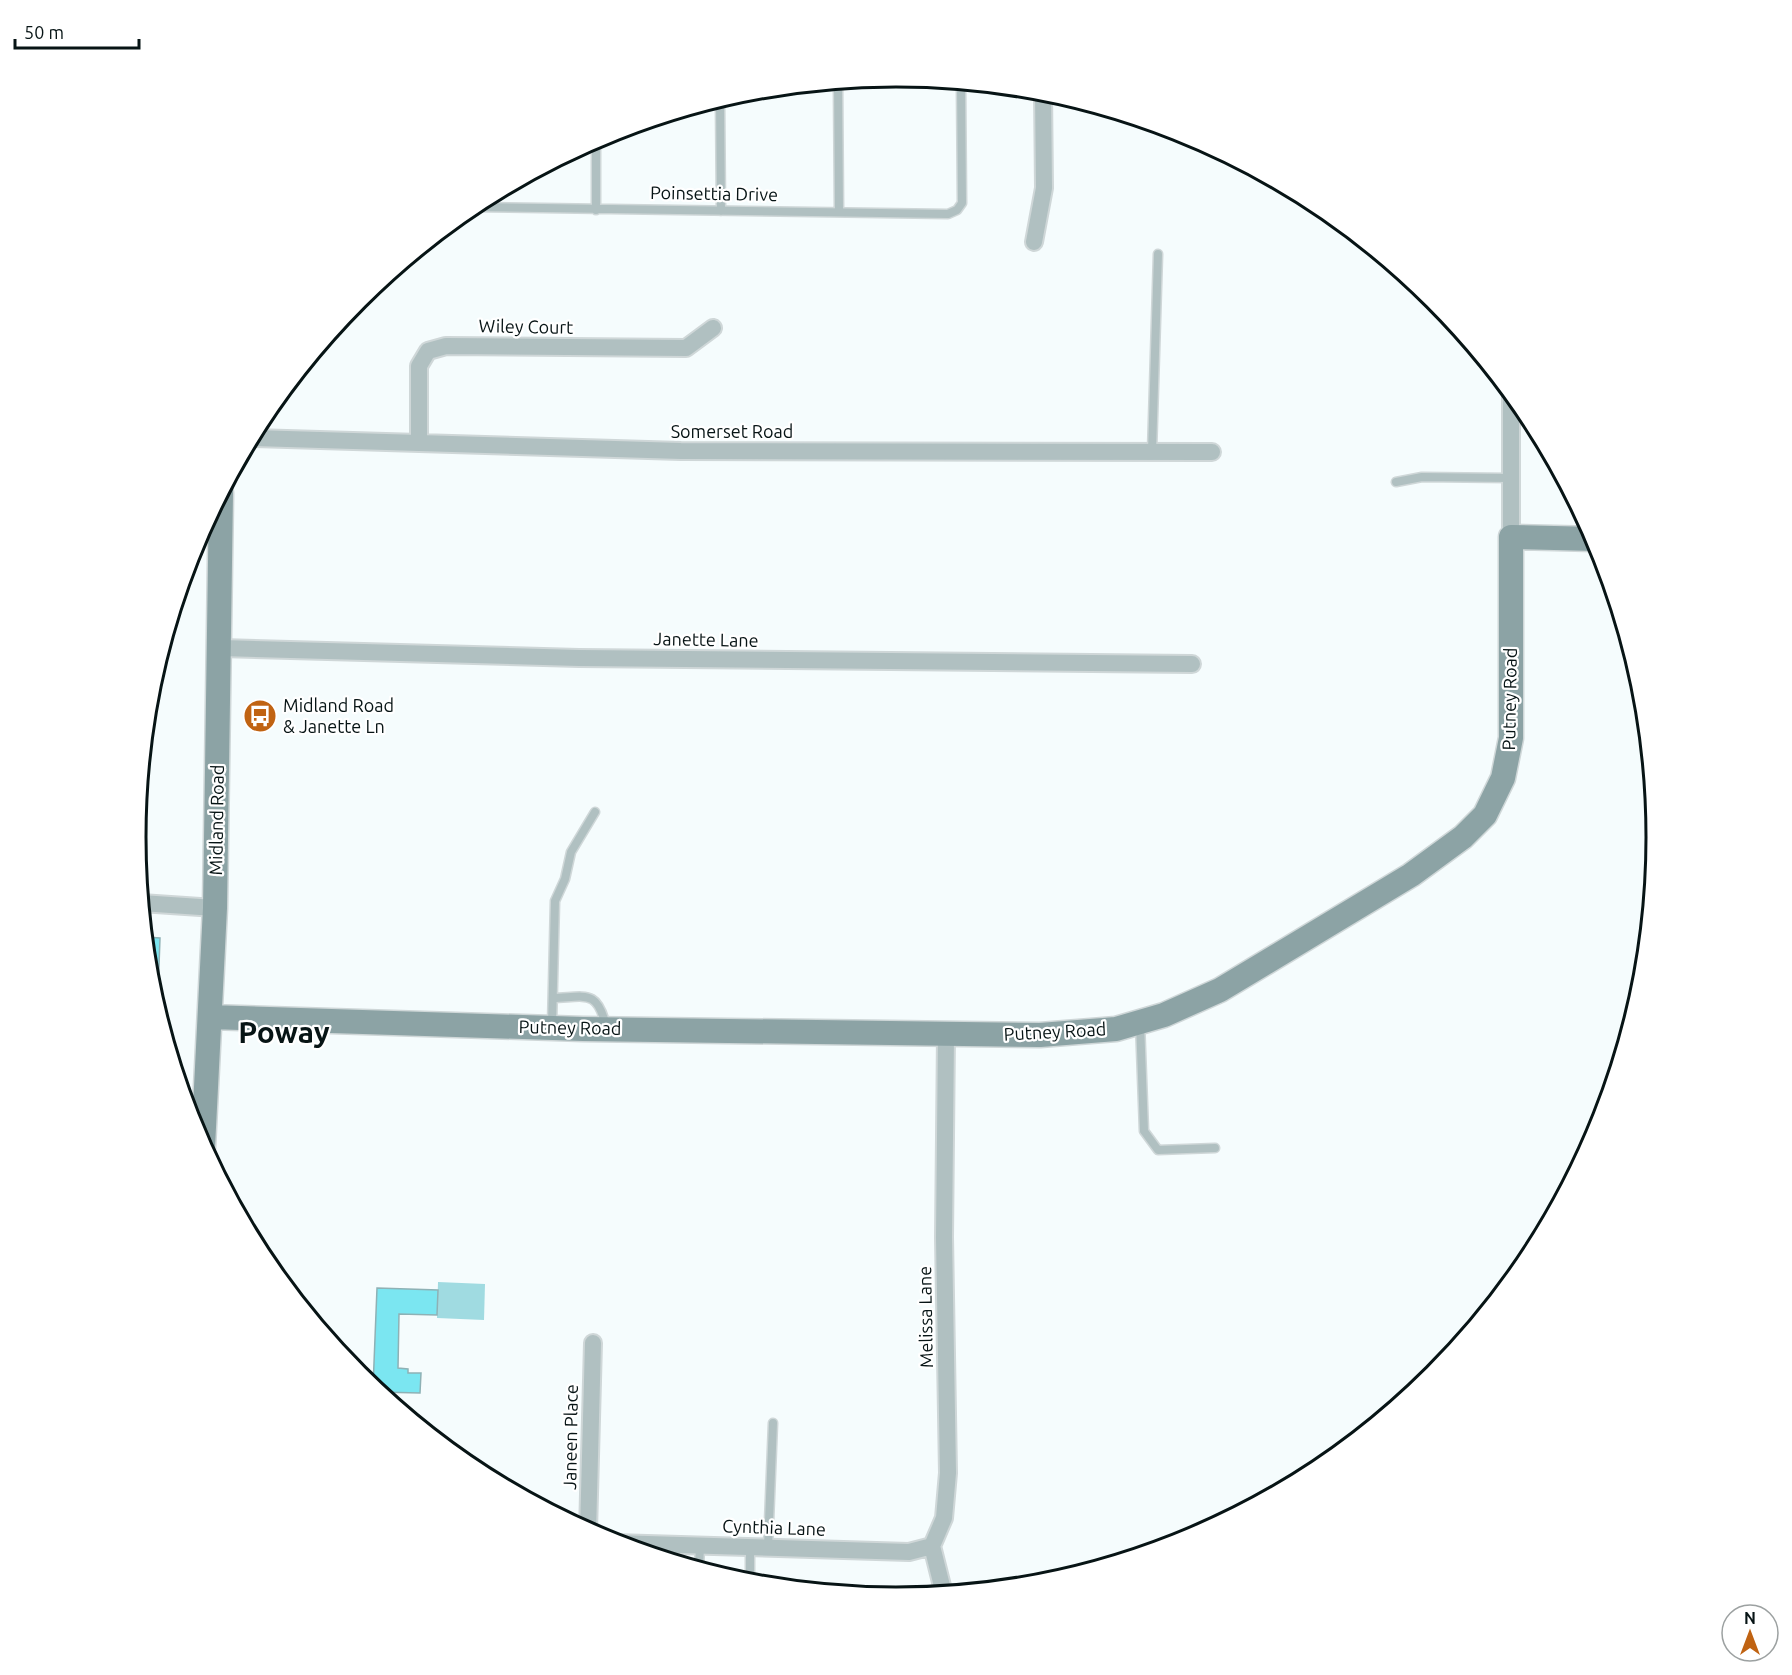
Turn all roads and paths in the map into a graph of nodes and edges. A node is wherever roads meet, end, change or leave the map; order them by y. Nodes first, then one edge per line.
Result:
1 (838, 90) edge
2 (961, 90) edge
3 (1043, 101) edge
4 (720, 108) edge
5 (596, 150) edge
6 (488, 207) edge
7 (596, 210) junction
8 (721, 211) junction
9 (839, 212) junction
10 (1034, 242) dead end
11 (1158, 254) dead end
12 (713, 328) dead end
13 (1511, 408) edge
14 (261, 438) edge
15 (419, 444) junction
16 (1152, 452) junction
17 (1212, 452) dead end
18 (1509, 478) junction
19 (1396, 482) dead end
20 (220, 512) edge
21 (1511, 537) junction
22 (1583, 538) edge
23 (221, 648) junction
24 (1191, 664) dead end
25 (595, 812) dead end
26 (149, 904) edge
27 (215, 908) junction
28 (553, 998) junction
29 (210, 1017) junction
30 (1140, 1023) junction
31 (552, 1028) junction
32 (607, 1029) junction
33 (946, 1035) junction
34 (204, 1127) edge
35 (1215, 1148) dead end
36 (593, 1343) dead end
37 (773, 1423) dead end
38 (588, 1522) edge
39 (643, 1544) edge
40 (700, 1545) junction
41 (750, 1546) junction
42 (932, 1546) junction
43 (768, 1547) junction
44 (699, 1561) edge
45 (750, 1574) edge
46 (942, 1586) edge

1 - 9 lane
2 - 9 lane, Poinsettia Drive
3 - 10 street
4 - 8 lane
5 - 7 lane
6 - 7 lane, Poinsettia Drive
7 - 8 lane, Poinsettia Drive
8 - 9 lane, Poinsettia Drive
11 - 16 lane
12 - 15 street, Wiley Court
13 - 18 street, Putney Road
14 - 15 street, Somerset Road
15 - 16 street, Somerset Road
16 - 17 street, Somerset Road
18 - 19 lane
18 - 21 street, Putney Road
20 - 23 street, Midland Road
21 - 22 street
21 - 30 street, Putney Road
23 - 24 street, Janette Lane
23 - 27 street, Midland Road
25 - 28 lane
26 - 27 street
27 - 29 street, Midland Road
28 - 31 lane
28 - 32 lane
29 - 31 street, Putney Road
29 - 34 street, Midland Road
30 - 33 street, Putney Road
30 - 35 lane
31 - 32 street, Putney Road
32 - 33 street, Putney Road
33 - 42 street, Melissa Lane
36 - 38 street, Janeen Place
37 - 43 lane
39 - 40 street, Cynthia Lane
40 - 41 street, Cynthia Lane
40 - 44 lane
41 - 43 street, Cynthia Lane
41 - 45 lane
42 - 43 street, Cynthia Lane
42 - 46 street

